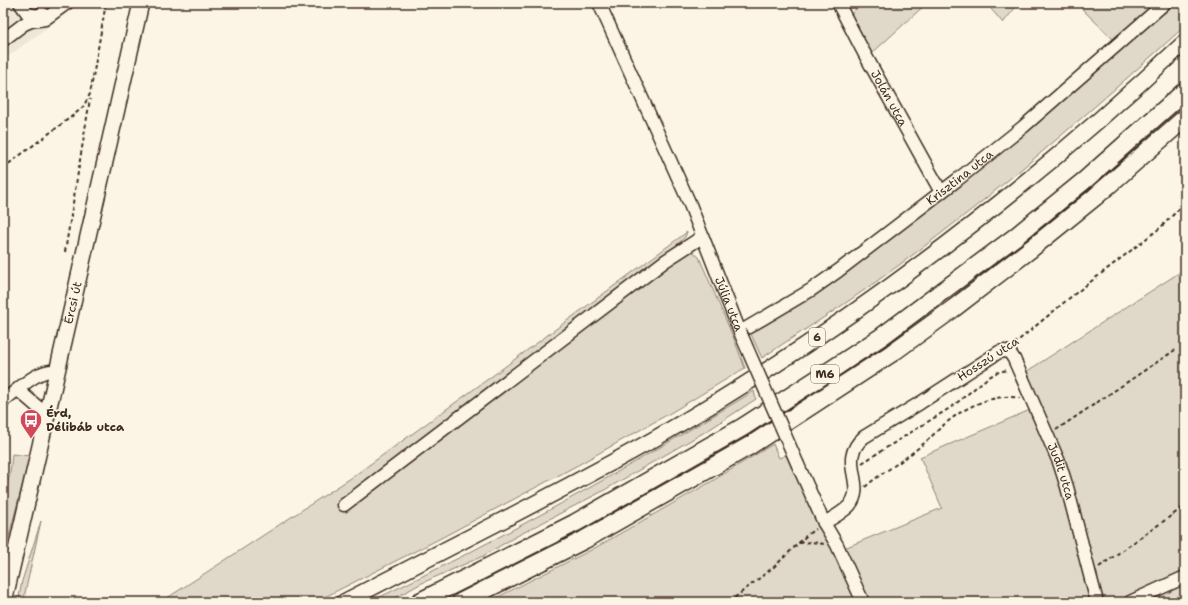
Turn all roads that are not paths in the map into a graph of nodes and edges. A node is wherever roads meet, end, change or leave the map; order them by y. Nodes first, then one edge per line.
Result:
1 (20, 3) edge
2 (67, 3) edge
3 (141, 3) edge
4 (599, 3) edge
5 (838, 3) edge
6 (1165, 3) edge
7 (55, 4) edge
8 (3, 40) edge
9 (1185, 42) edge
10 (1185, 92) edge
11 (1185, 118) edge
12 (941, 192) junction
13 (702, 237) junction
14 (740, 332) junction
15 (1005, 350) joint
16 (57, 371) junction
17 (18, 390) junction
18 (3, 401) edge
19 (47, 415) junction
20 (344, 505) dead end
21 (824, 523) junction
22 (1185, 577) edge
23 (4, 602) edge
24 (344, 602) edge
25 (419, 602) edge
26 (461, 602) edge
27 (863, 602) edge
28 (1097, 602) edge
29 (1130, 602) edge

1 - 7 street
2 - 8 street
3 - 16 main road, Ercsi út
4 - 13 street, Júlia utca
5 - 12 street, Jolán utca
6 - 12 street, Krisztina utca
9 - 24 main road, 6
10 - 25 highway, M6
11 - 26 highway, M6
12 - 14 street, Krisztina utca
13 - 14 street, Júlia utca
13 - 20 street
14 - 21 street, Júlia utca, bridge
15 - 21 street, Hosszú utca
15 - 28 street, Judit utca
16 - 17 street
16 - 19 main road, Ercsi út
17 - 18 street
17 - 19 street
19 - 23 main road, Ercsi út
21 - 27 street, Júlia utca
22 - 29 street

